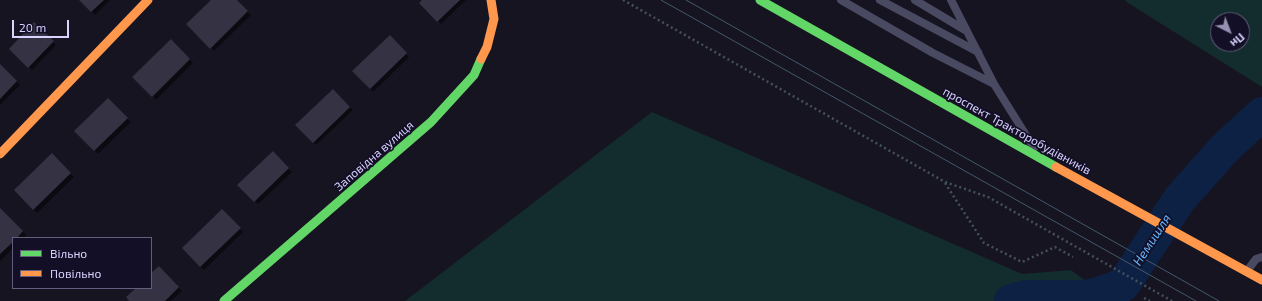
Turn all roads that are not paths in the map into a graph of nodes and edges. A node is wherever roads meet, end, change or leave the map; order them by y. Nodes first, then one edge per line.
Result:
1 (148, 0) edge
2 (491, 0) edge
3 (760, 0) edge
4 (841, 0) edge
5 (880, 0) edge
6 (915, 0) edge
7 (951, 0) edge
8 (966, 31) junction
9 (978, 52) junction
10 (994, 84) junction
11 (0, 154) edge
12 (1041, 158) junction
13 (1262, 257) edge
14 (1246, 272) junction
15 (1262, 280) edge
16 (224, 301) edge

1 - 11 street
2 - 16 street, Заповідна вулиця
3 - 12 street, проспект Тракторобудівників
4 - 10 lane
5 - 9 lane
6 - 8 lane
7 - 8 lane
8 - 9 lane
9 - 10 lane
10 - 12 lane
12 - 14 street, проспект Тракторобудівників
13 - 14 lane
14 - 15 street, проспект Тракторобудівників

